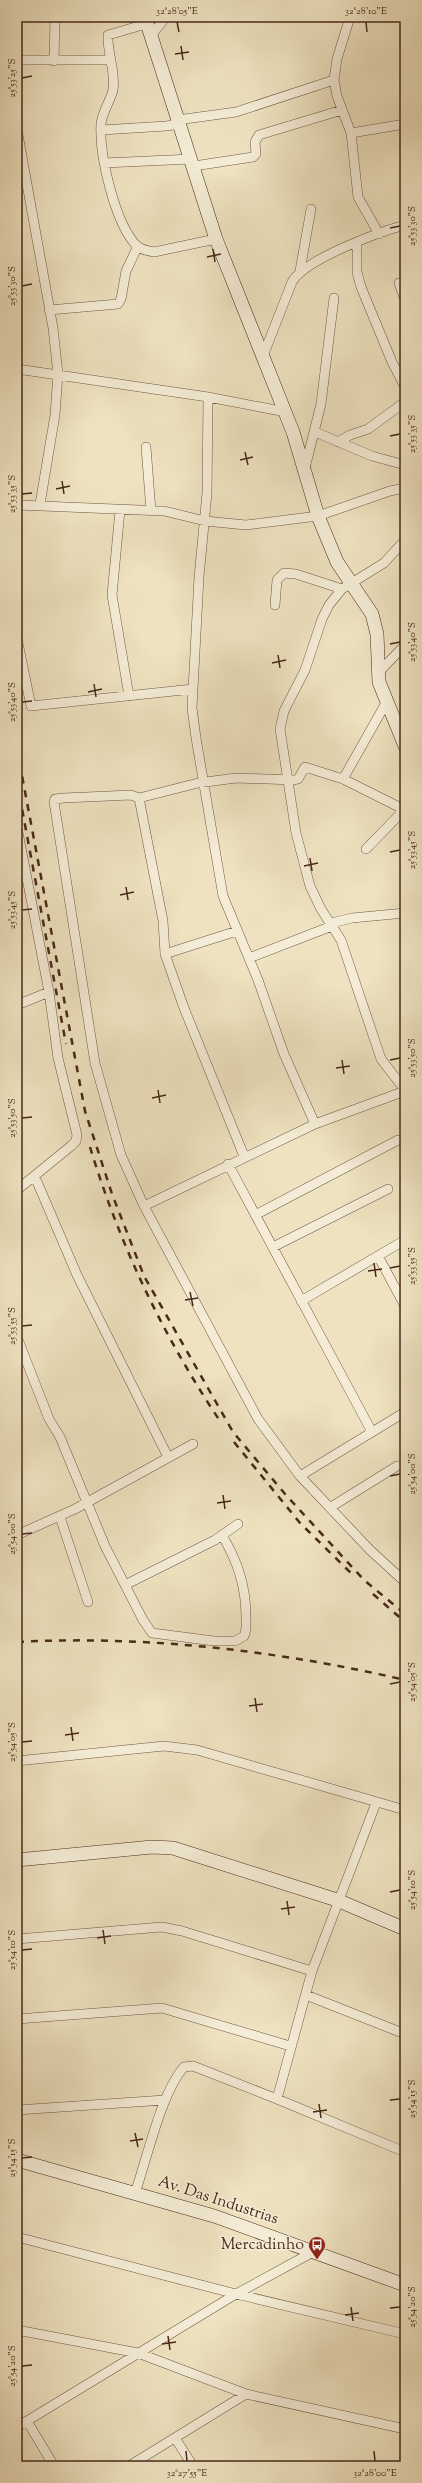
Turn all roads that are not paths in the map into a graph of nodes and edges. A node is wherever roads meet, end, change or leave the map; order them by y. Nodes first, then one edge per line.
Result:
1 (55, 17) edge
2 (166, 17) edge
3 (350, 17) edge
4 (145, 20) edge
5 (150, 37) junction
6 (17, 60) edge
7 (110, 60) junction
8 (54, 61) junction
9 (334, 80) junction
10 (342, 110) junction
11 (176, 120) junction
12 (405, 124) edge
13 (17, 130) edge
14 (102, 130) junction
15 (351, 133) junction
16 (193, 162) junction
17 (104, 163) junction
18 (311, 209) dead end
19 (405, 225) edge
20 (379, 234) junction
21 (216, 239) junction
22 (357, 244) junction
23 (138, 246) junction
24 (300, 271) junction
25 (398, 283) dead end
26 (334, 298) dead end
27 (405, 300) edge
28 (49, 310) junction
29 (263, 356) junction
30 (17, 369) edge
31 (58, 374) junction
32 (405, 387) edge
33 (208, 397) junction
34 (405, 402) edge
35 (286, 412) junction
36 (315, 432) junction
37 (338, 442) junction
38 (146, 447) dead end
39 (405, 465) edge
40 (305, 468) junction
41 (405, 488) edge
42 (40, 504) junction
43 (17, 505) edge
44 (120, 510) junction
45 (151, 510) junction
46 (318, 516) junction
47 (206, 521) junction
48 (405, 540) edge
49 (347, 587) junction
50 (274, 605) dead end
51 (17, 638) edge
52 (405, 645) edge
53 (378, 673) junction
54 (193, 689) junction
55 (129, 696) junction
56 (386, 702) junction
57 (405, 746) edge
58 (343, 779) junction
59 (287, 780) junction
60 (203, 782) junction
61 (139, 798) junction
62 (404, 810) edge
63 (17, 827) edge
64 (366, 848) dead end
65 (405, 912) edge
66 (332, 924) junction
67 (237, 931) junction
68 (166, 954) junction
69 (250, 958) junction
70 (49, 992) junction
71 (17, 1005) edge
72 (405, 1091) edge
73 (315, 1124) junction
74 (398, 1140) dead end
75 (244, 1156) junction
76 (228, 1164) junction
77 (35, 1177) junction
78 (388, 1189) dead end
79 (17, 1190) edge
80 (144, 1206) junction
81 (255, 1215) junction
82 (405, 1240) edge
83 (273, 1247) junction
84 (378, 1256) junction
85 (301, 1301) junction
86 (405, 1306) edge
87 (17, 1337) edge
88 (405, 1412) edge
89 (372, 1432) junction
90 (193, 1444) dead end
91 (168, 1457) junction
92 (397, 1466) dead end
93 (300, 1476) junction
94 (87, 1502) junction
95 (331, 1507) junction
96 (60, 1517) junction
97 (238, 1524) dead end
98 (17, 1534) edge
99 (222, 1535) junction
100 (405, 1582) edge
101 (125, 1585) junction
102 (88, 1602) dead end
103 (17, 1761) edge
104 (376, 1803) junction
105 (405, 1810) edge
106 (17, 1860) edge
107 (337, 1900) junction
108 (405, 1929) edge
109 (17, 1939) edge
110 (312, 1971) junction
111 (306, 1995) junction
112 (17, 2019) edge
113 (405, 2034) edge
114 (290, 2046) junction
115 (277, 2098) junction
116 (165, 2100) junction
117 (17, 2110) edge
118 (405, 2152) edge
119 (17, 2160) edge
120 (135, 2193) junction
121 (17, 2237) edge
122 (313, 2252) junction
123 (405, 2285) edge
124 (236, 2294) junction
125 (17, 2330) edge
126 (405, 2334) edge
127 (138, 2353) junction
128 (246, 2394) junction
129 (27, 2421) junction
130 (17, 2427) edge
131 (405, 2429) edge
132 (175, 2438) junction
133 (54, 2466) edge
134 (129, 2466) edge
135 (193, 2466) edge

1 - 8 street
2 - 5 street
3 - 9 street
4 - 5 street
4 - 7 street
5 - 11 street
6 - 8 street
7 - 8 street
7 - 14 street
9 - 10 street
9 - 11 street
10 - 15 street
10 - 16 street
11 - 14 street
11 - 16 street
12 - 15 street
13 - 28 street
14 - 17 street
15 - 20 street
16 - 17 street
16 - 21 street
17 - 23 street
18 - 24 street
19 - 20 street
20 - 22 street
21 - 23 street
21 - 29 street
22 - 24 street
22 - 32 street
23 - 28 street
24 - 29 street
25 - 27 street
26 - 36 street
28 - 31 street
29 - 35 street
30 - 31 street
31 - 33 street
31 - 42 street
33 - 35 street
33 - 47 street
34 - 37 street
35 - 40 street
36 - 37 street
36 - 40 street
37 - 39 street
38 - 45 street
40 - 46 street
41 - 46 street
42 - 43 street
42 - 44 street
44 - 45 street
44 - 55 street
45 - 47 street
46 - 47 street
46 - 49 street
47 - 54 street
48 - 49 street
49 - 50 street
49 - 53 street
49 - 59 street
51 - 55 street
52 - 53 street
53 - 56 street
54 - 55 street
54 - 60 street
56 - 57 street
56 - 58 street
58 - 59 street
58 - 62 street
59 - 60 street
59 - 66 street
60 - 61 street
60 - 67 street
61 - 68 street
61 - 80 street
62 - 64 street
63 - 70 street
65 - 66 street
66 - 69 street
66 - 72 street
67 - 68 street
67 - 69 street
68 - 75 street
69 - 73 street
70 - 71 street
70 - 77 street
72 - 73 street
73 - 75 street
74 - 81 street
75 - 76 street
76 - 80 street
76 - 81 street
77 - 79 street
77 - 91 street
78 - 83 street
80 - 93 street
81 - 83 street
82 - 84 street
83 - 85 street
84 - 85 street
84 - 86 street
85 - 89 street
87 - 94 street
88 - 89 street
89 - 93 street
90 - 91 street
91 - 94 street
92 - 95 street
93 - 95 street
94 - 96 street
94 - 101 street
95 - 100 street
96 - 98 street
96 - 102 street
97 - 99 street
99 - 101 street
99 - 101 street
103 - 104 street
104 - 105 street
104 - 107 street
106 - 107 street
107 - 108 street
107 - 110 street
109 - 110 street
110 - 111 street
111 - 113 street
111 - 114 street
112 - 114 street
114 - 115 street
115 - 116 street
115 - 118 street
116 - 117 street
116 - 120 street
119 - 120 street, Av. Das Industrias
120 - 122 street, Av. Das Industrias
121 - 124 street
122 - 123 street, Av. Das Industrias
122 - 124 street
124 - 126 street
124 - 127 street
125 - 127 street
127 - 128 street
127 - 129 street
128 - 131 street
128 - 132 street
129 - 130 street
129 - 133 street
132 - 134 street
132 - 135 street

